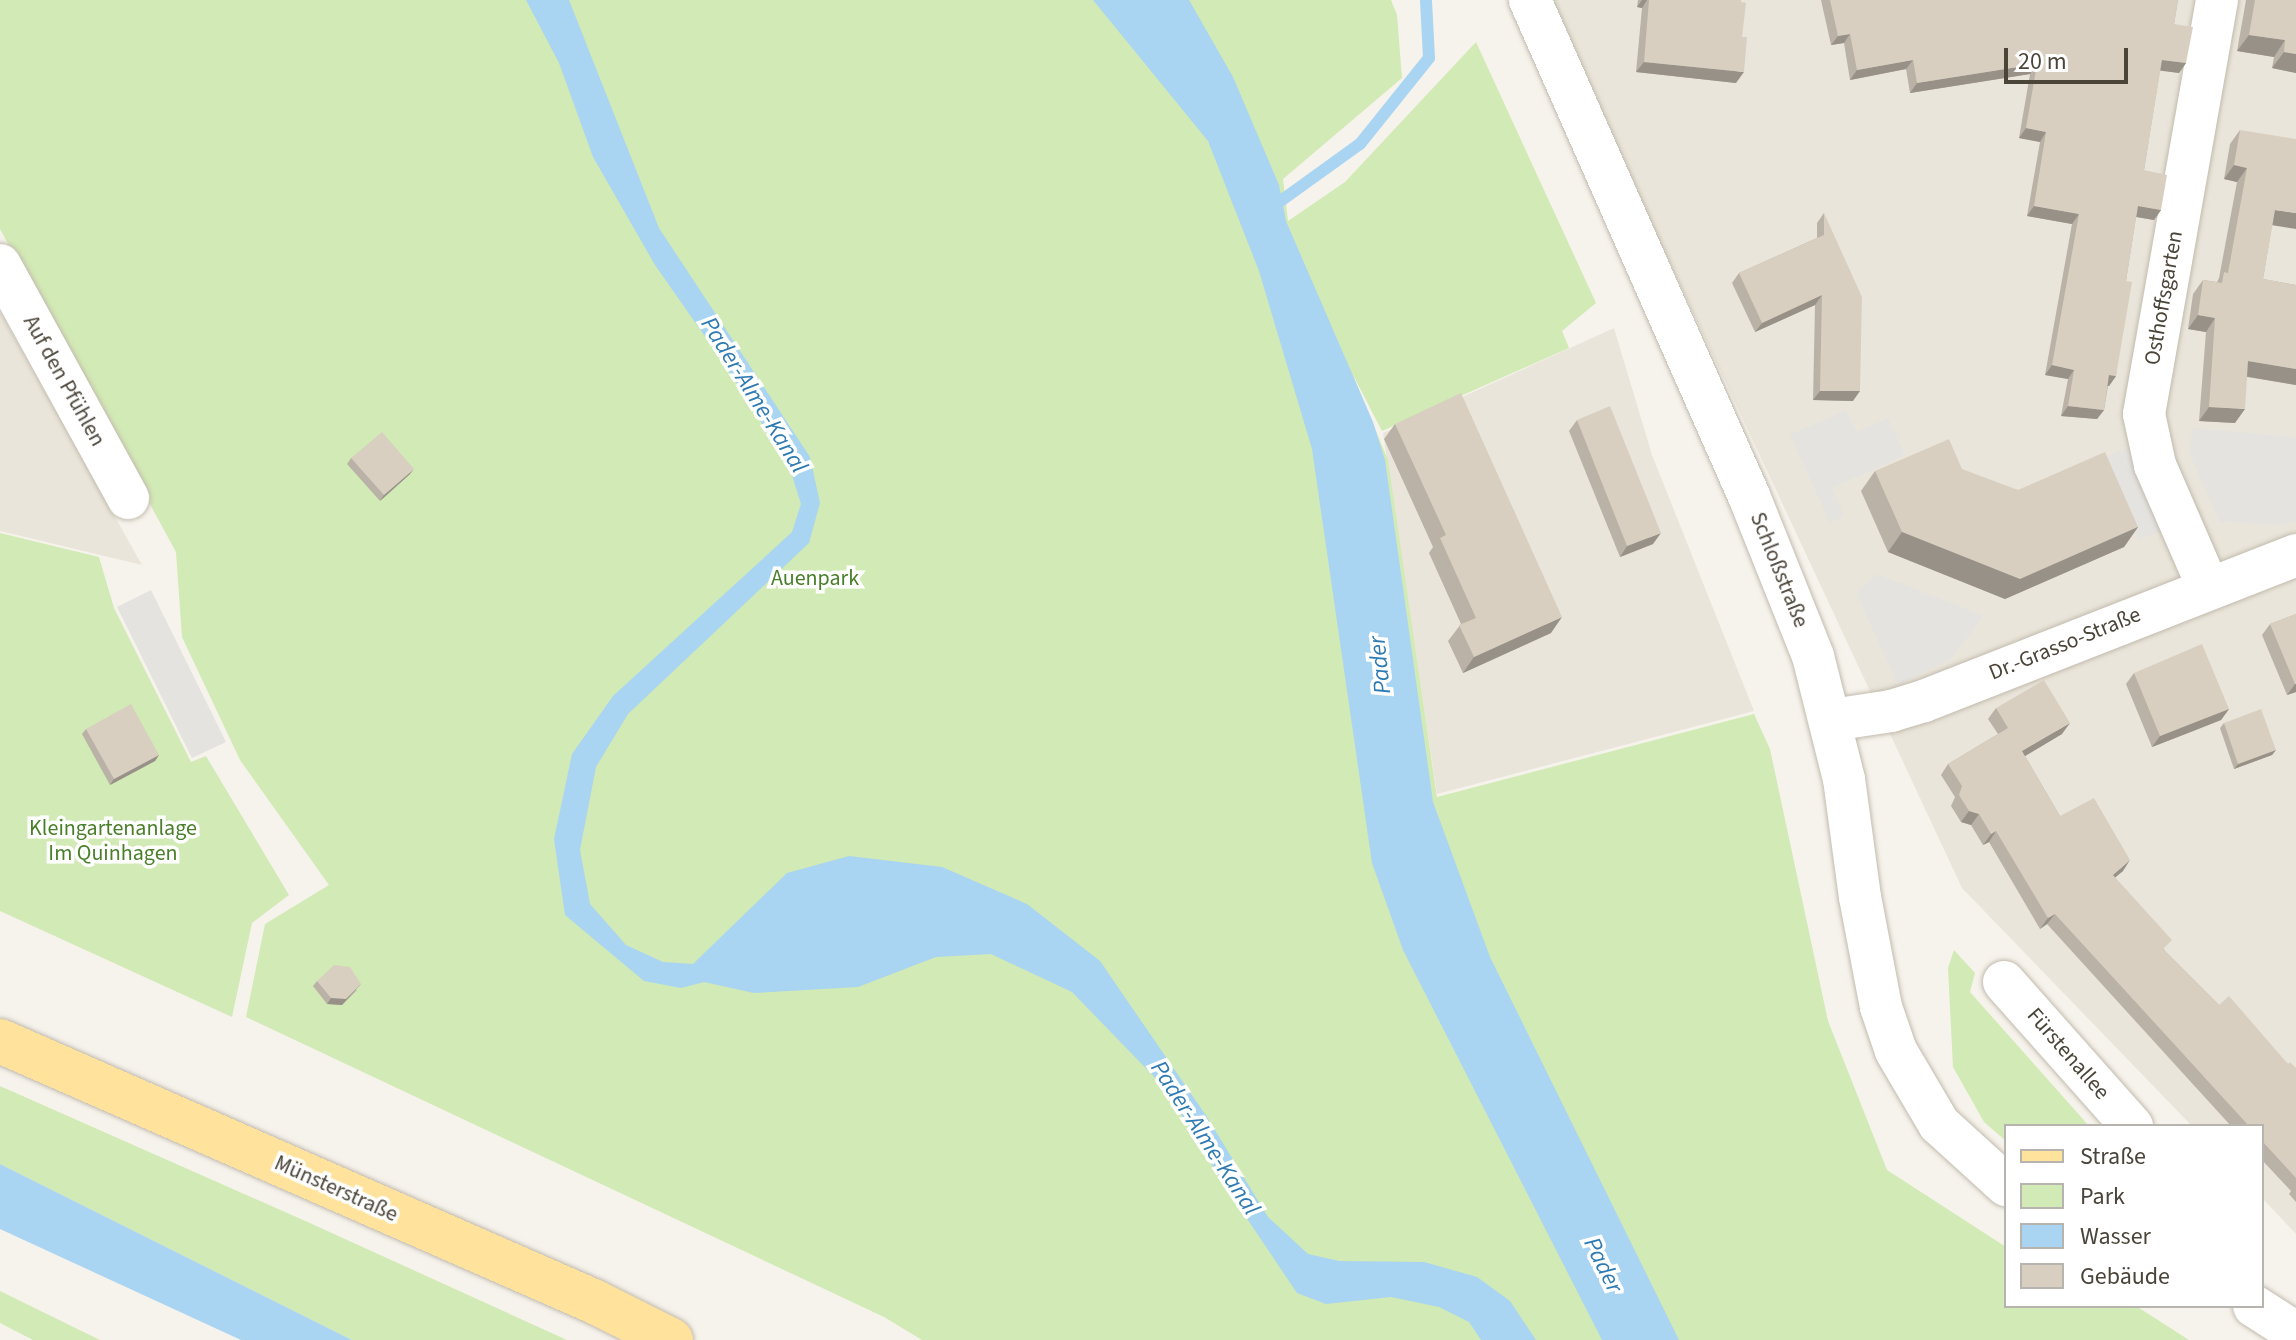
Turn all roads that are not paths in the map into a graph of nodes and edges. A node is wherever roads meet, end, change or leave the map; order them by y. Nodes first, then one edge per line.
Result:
1 (1530, 0) edge
2 (2217, 0) edge
3 (0, 265) edge
4 (128, 498) dead end
5 (2296, 555) edge
6 (2208, 587) junction
7 (1832, 720) junction
8 (2004, 982) dead end
9 (0, 1041) edge
10 (2130, 1124) edge
11 (2004, 1183) edge
12 (2257, 1308) edge
13 (2296, 1333) edge
14 (671, 1340) edge

1 - 7 street, Schloßstraße
2 - 6 street, Osthoffsgarten
3 - 4 street, Auf den Pfühlen
5 - 6 street, Dr.-Grasso-Straße
6 - 7 street, Dr.-Grasso-Straße
7 - 11 street, Schloßstraße
8 - 10 street, Fürstenallee
9 - 14 main road, Münsterstraße
12 - 13 street

